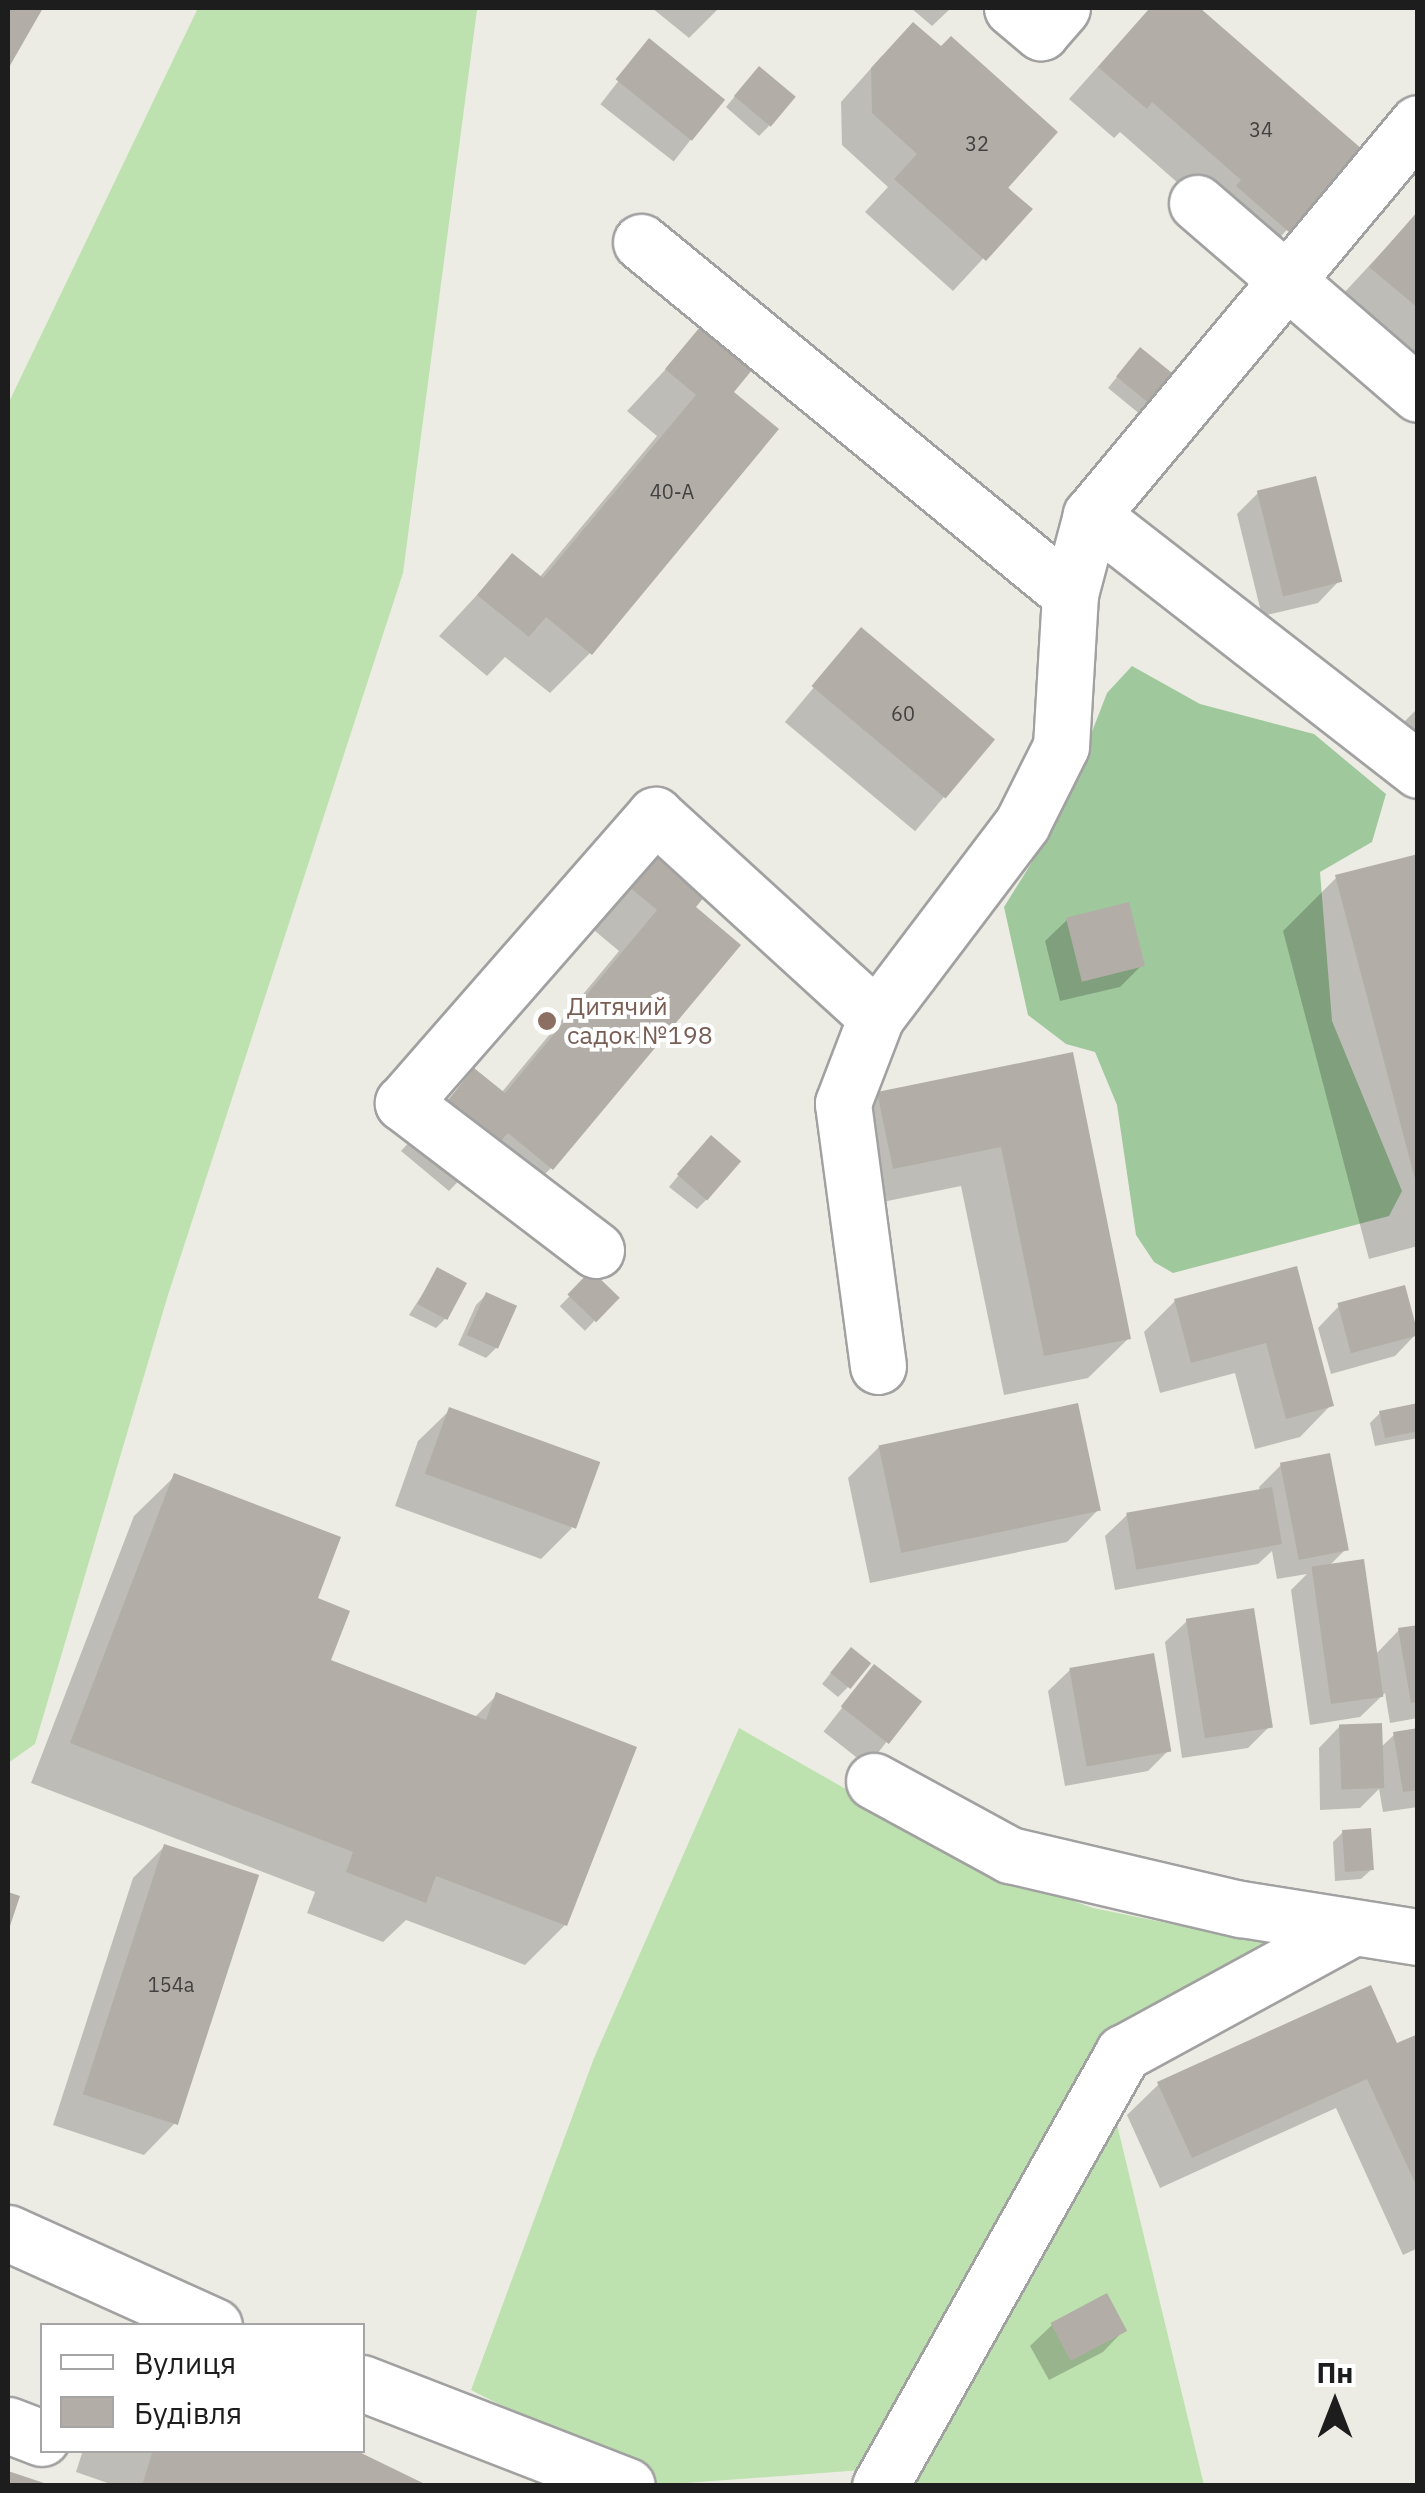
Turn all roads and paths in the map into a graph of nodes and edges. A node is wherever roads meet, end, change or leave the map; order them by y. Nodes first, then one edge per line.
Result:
1 (1012, 8) edge
2 (1062, 8) edge
3 (1418, 123) edge
4 (1197, 202) dead end
5 (641, 242) dead end
6 (1286, 282) junction
7 (1418, 394) edge
8 (1091, 515) junction
9 (1070, 594) junction
10 (1418, 770) edge
11 (876, 1017) junction
12 (596, 1250) dead end
13 (878, 1366) dead end
14 (874, 1780) dead end
15 (1352, 1928) junction
16 (1418, 1937) edge
17 (8, 2233) edge
18 (145, 2313) edge
19 (198, 2323) edge
20 (365, 2384) edge
21 (8, 2425) edge
22 (40, 2437) edge
23 (627, 2486) edge
24 (880, 2486) edge

1 - 2 street
3 - 6 street
4 - 6 street
5 - 9 street
6 - 7 street
6 - 8 street
8 - 9 street
8 - 10 street
9 - 11 street
11 - 12 street
11 - 13 street
14 - 15 street
15 - 16 street
15 - 24 street
17 - 18 street
18 - 19 street
20 - 23 street
21 - 22 street

